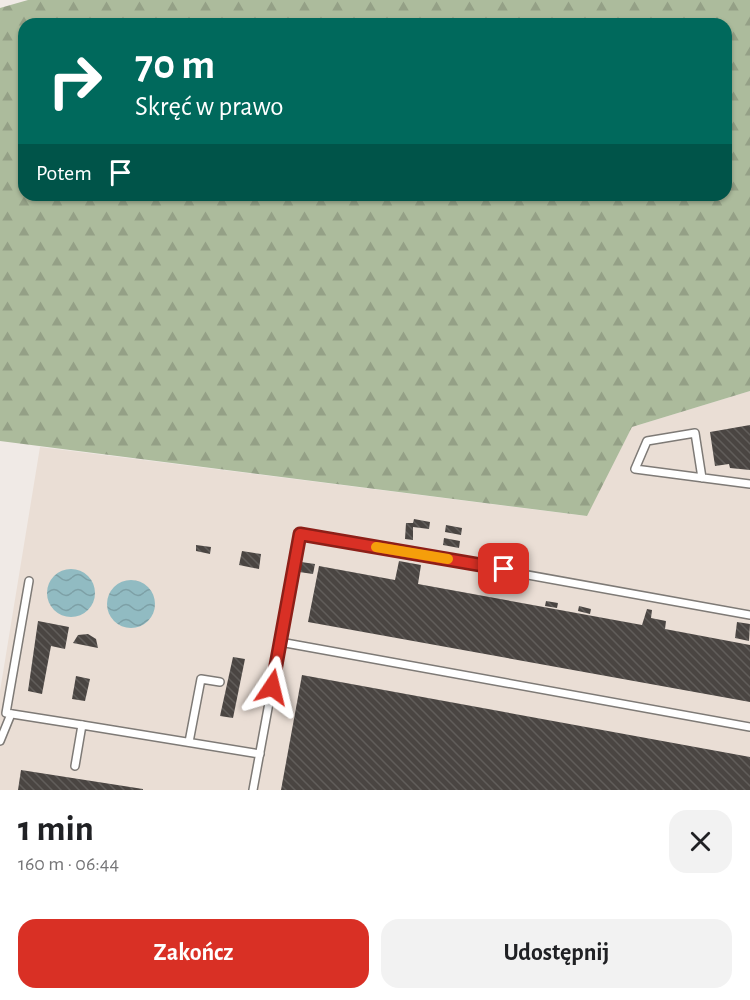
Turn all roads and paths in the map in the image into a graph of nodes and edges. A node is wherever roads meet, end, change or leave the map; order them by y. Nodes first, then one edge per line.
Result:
1 (702, 478) junction
2 (750, 484) edge
3 (28, 581) dead end
4 (750, 615) edge
5 (280, 642) junction
6 (220, 682) dead end
7 (11, 714) junction
8 (82, 725) junction
9 (750, 727) edge
10 (0, 741) edge
11 (189, 742) junction
12 (260, 754) junction
13 (75, 766) dead end
14 (253, 790) edge

1 - 1 lane
1 - 2 lane
3 - 7 lane
4 - 5 lane
5 - 9 lane
5 - 12 lane
6 - 11 lane
7 - 8 lane
7 - 10 lane
8 - 11 lane
8 - 13 lane
11 - 12 lane
12 - 14 lane

